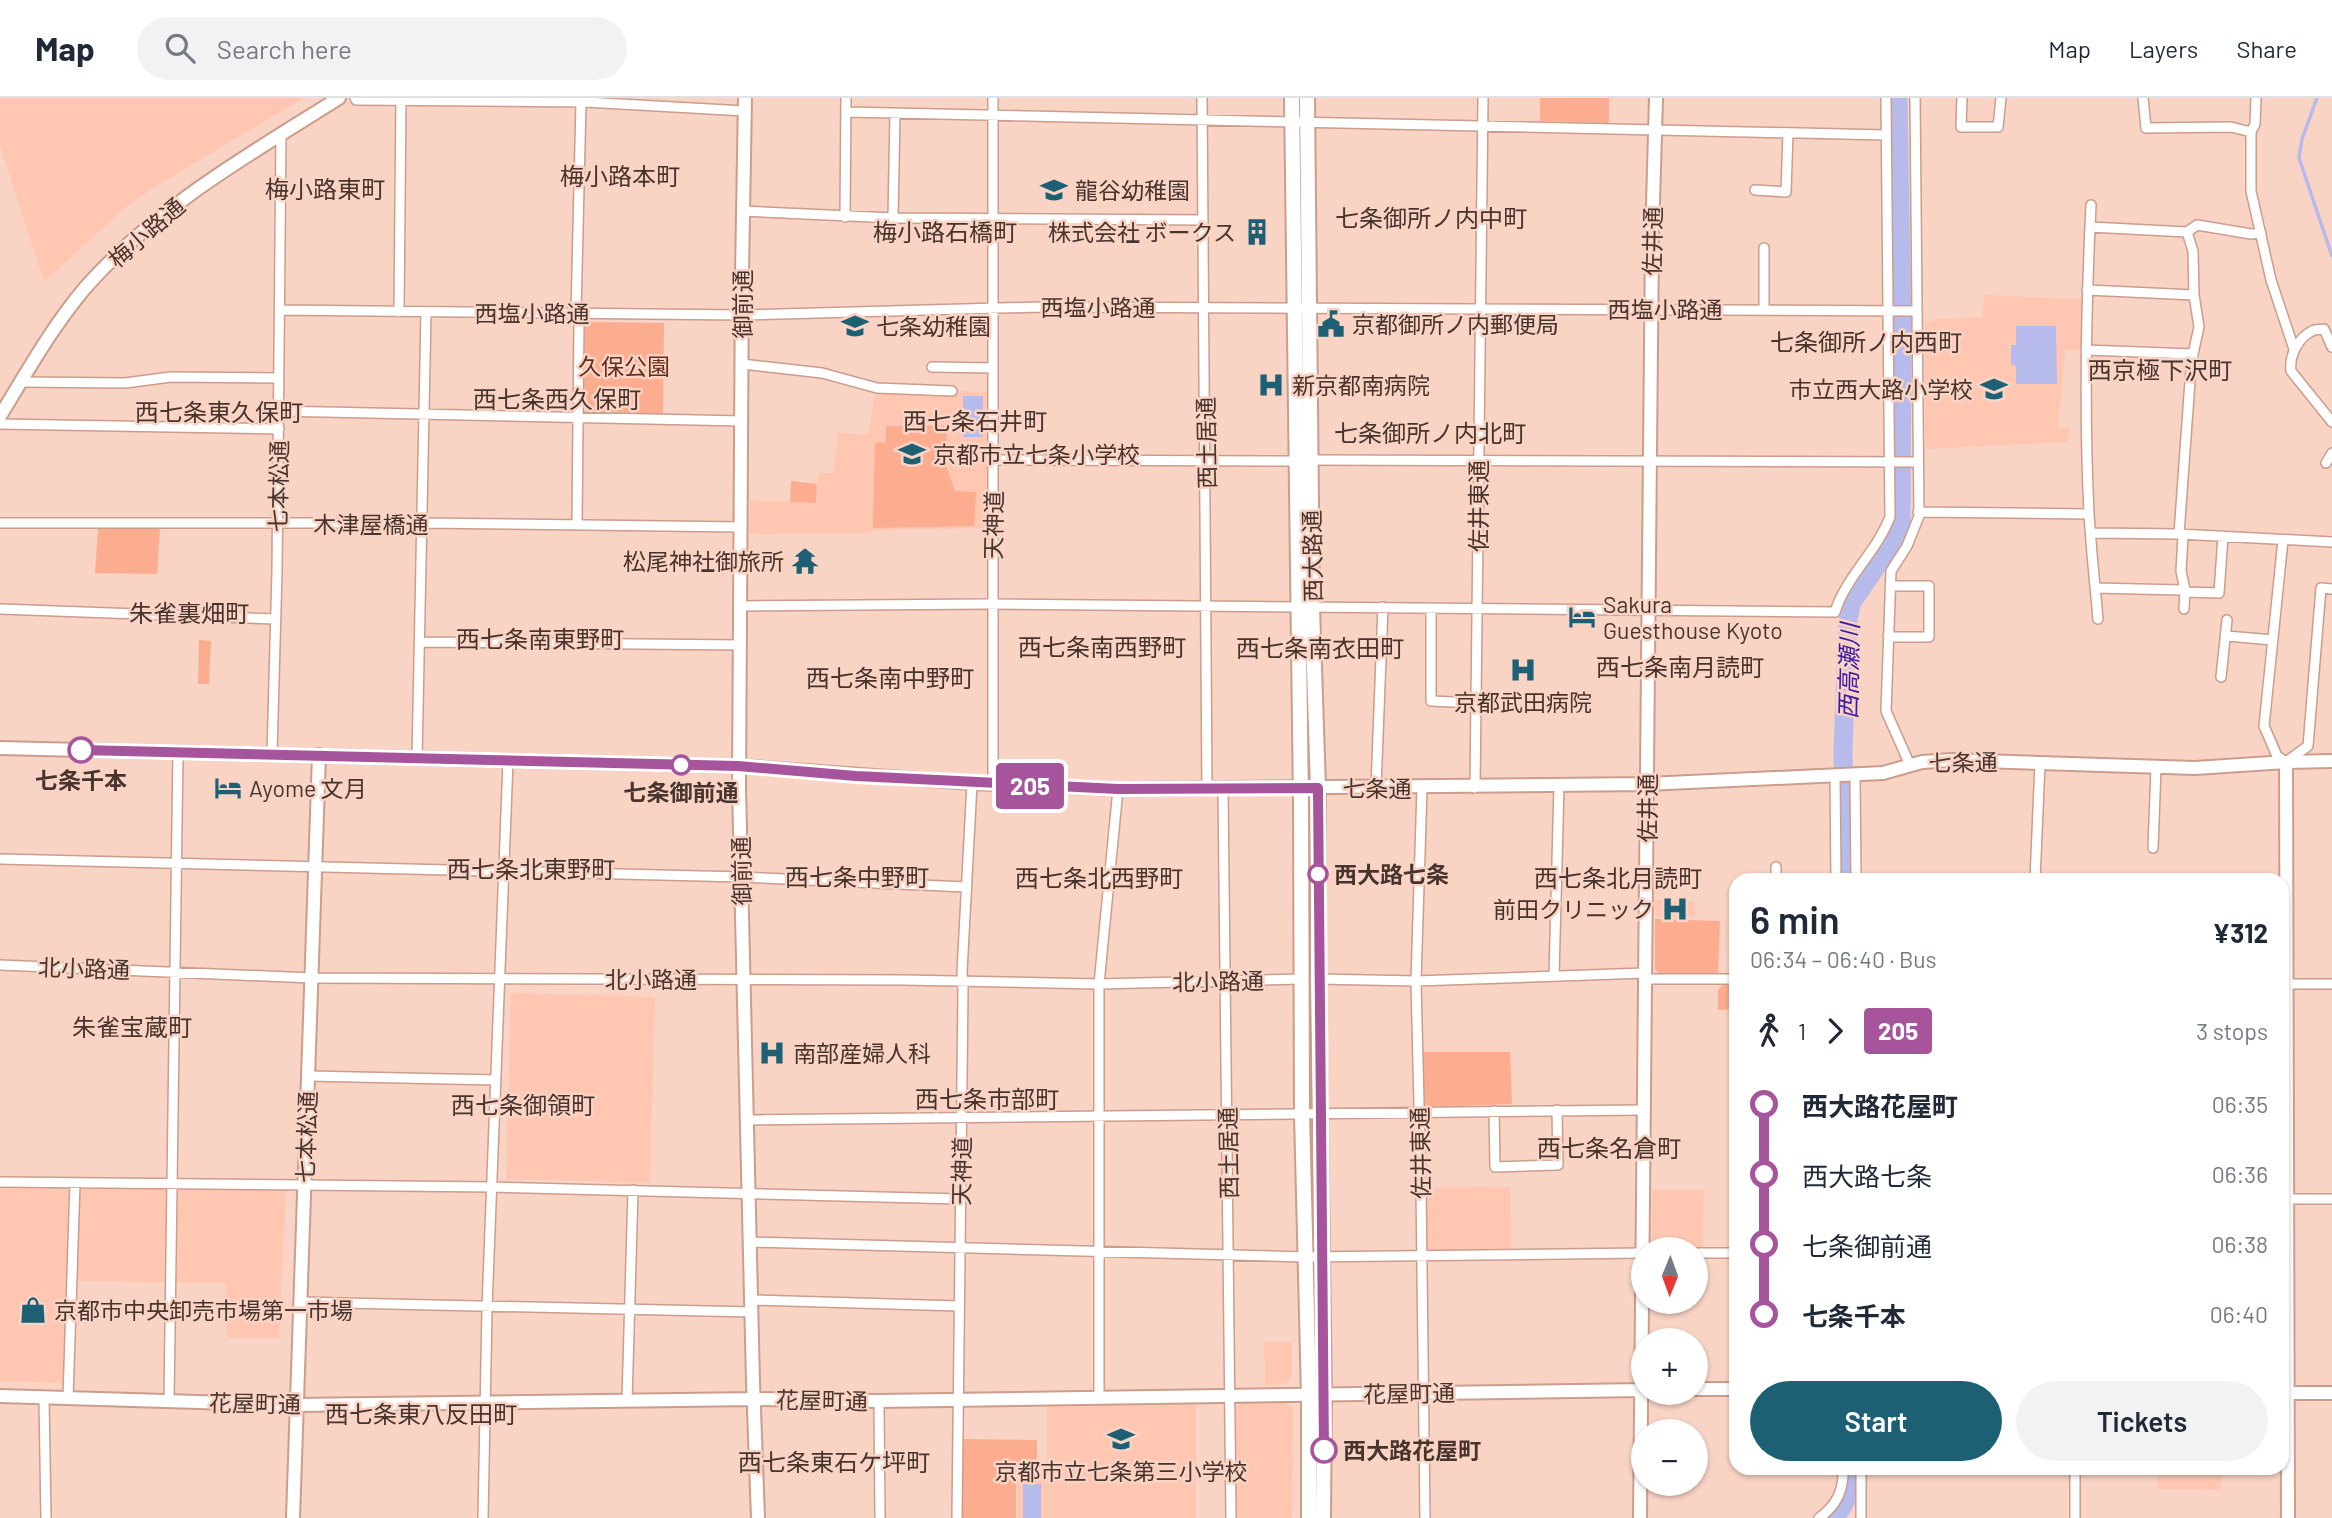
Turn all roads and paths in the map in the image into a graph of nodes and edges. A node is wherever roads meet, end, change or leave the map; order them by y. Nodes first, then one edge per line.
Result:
1 (339, 98) edge
2 (355, 98) edge
3 (846, 98) edge
4 (993, 98) edge
5 (1202, 98) edge
6 (1292, 98) edge
7 (1307, 98) edge
8 (1483, 98) edge
9 (1656, 98) edge
10 (1886, 98) edge
11 (1915, 98) edge
12 (1962, 98) edge
13 (2001, 98) edge
14 (2143, 98) edge
15 (2256, 98) edge
16 (401, 99) edge
17 (584, 101) edge
18 (745, 105) edge
19 (846, 112) junction
20 (895, 114) junction
21 (993, 116) junction
22 (1203, 121) junction
23 (1299, 122) junction
24 (1482, 127) junction
25 (1655, 131) junction
26 (2251, 132) junction
27 (1788, 133) junction
28 (281, 134) junction
29 (1886, 135) junction
30 (1755, 190) dead end
31 (2091, 205) dead end
32 (743, 211) junction
33 (845, 217) junction
34 (893, 218) junction
35 (993, 219) junction
36 (1203, 220) junction
37 (2090, 227) junction
38 (2187, 232) junction
39 (2261, 233) junction
40 (1764, 248) dead end
41 (2087, 290) junction
42 (2194, 295) junction
43 (1203, 307) junction
44 (1302, 307) junction
45 (1480, 307) junction
46 (993, 308) junction
47 (1652, 309) junction
48 (280, 310) junction
49 (1764, 310) junction
50 (1889, 311) junction
51 (1917, 311) junction
52 (399, 312) junction
53 (426, 313) junction
54 (576, 314) junction
55 (742, 315) junction
56 (2332, 347) edge
57 (2294, 349) junction
58 (2086, 350) junction
59 (2193, 354) junction
60 (742, 364) junction
61 (932, 367) dead end
62 (993, 368) junction
63 (278, 379) junction
64 (21, 382) junction
65 (952, 391) dead end
66 (278, 411) junction
67 (424, 412) junction
68 (0, 416) edge
69 (579, 416) junction
70 (742, 421) junction
71 (2332, 422) edge
72 (0, 424) edge
73 (279, 429) junction
74 (2332, 453) edge
75 (994, 460) junction
76 (1206, 460) junction
77 (1479, 460) junction
78 (1303, 461) junction
79 (1650, 461) junction
80 (1891, 462) junction
81 (1918, 462) junction
82 (2326, 463) dead end
83 (1919, 512) junction
84 (2089, 514) junction
85 (0, 523) edge
86 (422, 523) junction
87 (277, 524) junction
88 (577, 525) junction
89 (741, 527) junction
90 (2091, 533) junction
91 (2181, 534) junction
92 (2223, 536) junction
93 (2283, 540) junction
94 (2332, 542) edge
95 (1890, 586) junction
96 (2095, 588) junction
97 (2332, 589) edge
98 (2185, 592) junction
99 (992, 604) junction
100 (741, 606) junction
101 (1207, 606) junction
102 (1305, 607) junction
103 (1383, 607) junction
104 (1431, 608) junction
105 (1478, 608) junction
106 (2184, 609) dead end
107 (0, 610) edge
108 (1649, 610) junction
109 (276, 619) junction
110 (2098, 620) dead end
111 (2227, 620) dead end
112 (2227, 636) junction
113 (1888, 637) junction
114 (2273, 640) junction
115 (420, 642) junction
116 (741, 645) junction
117 (2221, 677) dead end
118 (1477, 703) junction
119 (0, 748) edge
120 (178, 752) junction
121 (272, 754) junction
122 (319, 755) junction
123 (417, 760) junction
124 (508, 761) junction
125 (2332, 761) edge
126 (2286, 762) junction
127 (2040, 763) junction
128 (1910, 765) junction
129 (738, 766) junction
130 (2156, 768) junction
131 (1835, 776) junction
132 (1853, 776) junction
133 (972, 783) junction
134 (993, 784) junction
135 (1559, 785) junction
136 (1647, 785) junction
137 (1318, 788) junction
138 (1376, 788) junction
139 (1422, 788) junction
140 (1475, 788) junction
141 (1118, 789) junction
142 (1207, 789) junction
143 (1223, 789) junction
144 (1300, 789) junction
145 (2153, 848) dead end
146 (0, 859) edge
147 (177, 864) junction
148 (315, 867) junction
149 (1776, 867) dead end
150 (503, 873) junction
151 (1776, 873) edge
152 (1836, 873) edge
153 (1856, 873) edge
154 (2035, 873) edge
155 (2284, 873) edge
156 (741, 877) junction
157 (966, 887) junction
158 (0, 965) edge
159 (176, 972) junction
160 (1554, 976) junction
161 (1645, 976) junction
162 (312, 978) junction
163 (500, 978) junction
164 (743, 979) junction
165 (1302, 979) junction
166 (1318, 979) junction
167 (1729, 979) edge
168 (963, 981) junction
169 (1226, 981) junction
170 (1416, 981) junction
171 (2289, 984) edge
172 (2332, 984) edge
173 (1099, 985) junction
174 (308, 1076) junction
175 (496, 1080) junction
176 (1557, 1110) junction
177 (1644, 1110) junction
178 (1420, 1111) junction
179 (1494, 1111) junction
180 (1320, 1112) junction
181 (1100, 1114) junction
182 (1227, 1114) junction
183 (1302, 1114) junction
184 (961, 1116) junction
185 (747, 1120) junction
186 (0, 1182) edge
187 (75, 1183) junction
188 (172, 1184) junction
189 (305, 1185) junction
190 (492, 1187) junction
191 (633, 1190) junction
192 (748, 1195) junction
193 (960, 1199) junction
194 (2289, 1199) edge
195 (2332, 1199) edge
196 (1643, 1237) edge
197 (750, 1242) junction
198 (960, 1248) junction
199 (1100, 1252) junction
200 (1631, 1253) edge
201 (1708, 1253) edge
202 (1729, 1253) edge
203 (1230, 1256) junction
204 (1423, 1256) junction
205 (1305, 1257) junction
206 (1321, 1257) junction
207 (300, 1302) junction
208 (751, 1306) junction
209 (959, 1306) junction
210 (487, 1308) junction
211 (630, 1308) junction
212 (1708, 1389) edge
213 (1729, 1389) edge
214 (1631, 1390) edge
215 (1425, 1392) junction
216 (2289, 1393) edge
217 (2332, 1393) edge
218 (1324, 1394) junction
219 (1309, 1395) junction
220 (0, 1396) edge
221 (1231, 1396) junction
222 (44, 1398) junction
223 (68, 1398) junction
224 (1099, 1398) junction
225 (755, 1399) junction
226 (957, 1400) junction
227 (169, 1401) junction
228 (627, 1401) junction
229 (879, 1401) junction
230 (485, 1404) junction
231 (295, 1405) junction
232 (1642, 1405) edge
233 (1843, 1475) edge
234 (1861, 1475) edge
235 (2075, 1475) edge
236 (2287, 1475) edge
237 (46, 1518) edge
238 (293, 1518) edge
239 (483, 1518) edge
240 (758, 1518) edge
241 (880, 1518) edge
242 (957, 1518) edge
243 (1231, 1518) edge
244 (1309, 1518) edge
245 (1324, 1518) edge
246 (1425, 1518) edge
247 (1640, 1518) edge
248 (1819, 1518) edge
249 (1861, 1518) edge
250 (2075, 1518) edge
251 (2288, 1518) edge

1 - 28 street, 梅小路通
2 - 16 street
3 - 19 street
4 - 21 street, 天神道
5 - 22 street, 西土居通
6 - 23 main road, 西大路通
7 - 23 main road, 西大路通
8 - 24 street, 佐井東通
9 - 25 street, 佐井通
10 - 29 street
11 - 51 street
12 - 13 street
14 - 26 street
15 - 26 street
16 - 17 street
16 - 52 street
17 - 18 street
17 - 54 street
18 - 32 street, 御前通
19 - 20 street
19 - 33 street
20 - 21 street
20 - 34 street
21 - 22 street
21 - 35 street, 天神道
22 - 23 street
22 - 36 street, 西土居通
23 - 24 street
23 - 44 main road, 西大路通
24 - 25 street
24 - 45 street, 佐井東通
25 - 27 street
25 - 47 street, 佐井通
26 - 39 street
27 - 29 street
27 - 30 street
28 - 48 street, 七本松通
28 - 64 street, 梅小路通
29 - 50 street
31 - 37 street
32 - 33 street
32 - 55 street, 御前通
33 - 34 street
34 - 35 street
35 - 36 street
35 - 46 street, 天神道
36 - 43 street, 西土居通
37 - 38 street
37 - 41 street
38 - 39 street
38 - 42 street
39 - 57 street
40 - 49 street
41 - 42 street
41 - 58 street
42 - 59 street
43 - 44 street, 西塩小路通
43 - 46 street, 西塩小路通
43 - 76 street, 西土居通
44 - 45 street, 西塩小路通
44 - 78 main road, 西大路通
45 - 47 street, 西塩小路通
45 - 77 street, 佐井東通
46 - 55 street, 西塩小路通
46 - 62 street, 天神道
47 - 49 street, 西塩小路通
47 - 79 street, 佐井通
48 - 52 street, 西塩小路通
48 - 63 street, 七本松通
49 - 50 street, 西塩小路通
50 - 51 street, 西塩小路通
50 - 80 street
51 - 81 street
52 - 53 street, 西塩小路通
53 - 54 street, 西塩小路通
53 - 67 street
54 - 55 street, 西塩小路通
54 - 69 street
55 - 60 street, 御前通
56 - 57 street
57 - 71 street
58 - 59 street
58 - 84 street
59 - 91 street
60 - 65 street
60 - 70 street, 御前通
61 - 62 street
62 - 75 street, 天神道
63 - 64 street
63 - 66 street, 七本松通
64 - 68 street, 梅小路通
66 - 67 street
66 - 73 street, 七本松通
67 - 69 street
67 - 86 street
69 - 70 street
69 - 88 street
70 - 89 street, 御前通
72 - 73 street
73 - 87 street, 七本松通
74 - 82 street
75 - 76 street
75 - 99 street, 天神道
76 - 78 street
76 - 101 street, 西土居通
77 - 78 street
77 - 79 street
77 - 105 street, 佐井東通
78 - 102 main road, 西大路通
79 - 80 street
79 - 108 street, 佐井通
80 - 81 street
80 - 108 street
81 - 83 street
83 - 84 street
83 - 95 street
84 - 90 street
85 - 87 street, 木津屋橋通
86 - 87 street, 木津屋橋通
86 - 88 street, 木津屋橋通
86 - 115 street
87 - 109 street, 七本松通
88 - 89 street, 木津屋橋通
89 - 100 street, 御前通
90 - 91 street
90 - 96 street
91 - 92 street
91 - 98 street
92 - 93 street
92 - 98 street
93 - 94 street
93 - 114 street
95 - 113 street
95 - 113 street
96 - 98 street
96 - 110 street
97 - 126 street
98 - 106 street
99 - 100 street
99 - 101 street
99 - 134 street, 天神道
100 - 116 street, 御前通
101 - 102 street
101 - 142 street, 西土居通
102 - 103 street
102 - 137 main road, 西大路通
102 - 144 main road, 西大路通
103 - 104 street
103 - 138 street
104 - 105 street
104 - 118 street
105 - 108 street
105 - 118 street, 佐井東通
107 - 109 street
108 - 136 street, 佐井通
109 - 121 street, 七本松通
111 - 112 street
112 - 114 street
112 - 117 street
113 - 128 street
114 - 126 street
115 - 116 street
115 - 123 street
116 - 129 street, 御前通
118 - 140 street, 佐井東通
119 - 120 street, 七条通
120 - 121 street, 七条通
120 - 147 street
121 - 122 street, 七条通
122 - 123 street, 七条通
122 - 148 street, 七本松通
123 - 124 street, 七条通
124 - 129 street, 七条通
124 - 150 street
125 - 126 street, 七条通
126 - 130 street, 七条通
126 - 155 street
127 - 128 street, 七条通
127 - 130 street, 七条通
127 - 154 street
128 - 132 street, 七条通
129 - 133 street, 七条通
129 - 156 street, 御前通
130 - 145 street
131 - 132 street, 七条通
131 - 136 street, 七条通
131 - 152 street
132 - 153 street
133 - 134 street, 七条通
133 - 157 street, 天神道
134 - 141 street, 七条通
135 - 136 street, 七条通
135 - 140 street, 七条通
135 - 160 street
136 - 161 street, 佐井通
137 - 138 street, 七条通
137 - 144 street, 七条通
137 - 166 main road, 西大路通
138 - 139 street, 七条通
139 - 140 street, 七条通
139 - 170 street, 佐井東通
141 - 142 street, 七条通
141 - 173 street
142 - 143 street, 七条通
143 - 144 street, 七条通
143 - 169 street, 西土居通
144 - 165 main road, 西大路通
146 - 147 street
147 - 148 street
147 - 159 street
148 - 150 street
148 - 162 street, 七本松通
149 - 151 street
150 - 156 street
150 - 163 street
156 - 157 street
156 - 164 street, 御前通
157 - 168 street, 天神道
158 - 159 street, 北小路通
159 - 162 street, 北小路通
159 - 188 street
160 - 161 street
160 - 170 street
161 - 167 street
161 - 177 street, 佐井通
162 - 163 street, 北小路通
162 - 174 street, 七本松通
163 - 164 street, 北小路通
163 - 175 street
164 - 168 street, 北小路通
164 - 185 street, 御前通
165 - 169 street, 北小路通
165 - 183 main road, 西大路通
166 - 170 street
166 - 180 main road, 西大路通
168 - 173 street, 北小路通
168 - 184 street, 天神道
169 - 173 street, 北小路通
169 - 182 street, 西土居通
170 - 178 street, 佐井東通
171 - 172 street
173 - 181 street
174 - 175 street
174 - 189 street, 七本松通
175 - 190 street
176 - 177 street
176 - 179 street
176 - 179 street
177 - 196 street, 佐井通
178 - 179 street
178 - 180 street
178 - 204 street, 佐井東通
180 - 183 street
180 - 206 main road, 西大路通
181 - 182 street
181 - 184 street
181 - 199 street
182 - 183 street
182 - 203 street, 西土居通
183 - 205 main road, 西大路通
184 - 185 street
184 - 193 street, 天神道
185 - 192 street, 御前通
186 - 187 street
187 - 188 street
187 - 223 street
188 - 189 street
188 - 227 street
189 - 190 street
189 - 207 street, 七本松通
190 - 191 street
190 - 210 street
191 - 192 street
191 - 211 street
192 - 193 street
192 - 197 street, 御前通
193 - 198 street, 天神道
194 - 195 street
197 - 198 street
197 - 208 street, 御前通
198 - 199 street
198 - 209 street, 天神道
199 - 203 street
199 - 224 street
200 - 204 street
201 - 202 street
203 - 205 street
203 - 221 street, 西土居通
204 - 206 street
204 - 215 street, 佐井東通
205 - 206 street
205 - 219 main road, 西大路通
206 - 218 main road, 西大路通
207 - 210 street
207 - 231 street, 七本松通
208 - 209 street
208 - 211 street
208 - 225 street, 御前通
209 - 226 street, 天神道
210 - 211 street
210 - 230 street
211 - 228 street
212 - 213 street
214 - 215 street, 花屋町通
215 - 218 street, 花屋町通
215 - 246 street, 佐井東通
216 - 217 street
218 - 219 street, 花屋町通
218 - 245 main road, 西大路通
219 - 221 street, 花屋町通
219 - 244 main road, 西大路通
220 - 222 street, 花屋町通
221 - 224 street, 花屋町通
221 - 243 street, 西土居通
222 - 223 street, 花屋町通
222 - 237 street
223 - 227 street, 花屋町通
224 - 226 street, 花屋町通
225 - 228 street, 花屋町通
225 - 229 street, 花屋町通
225 - 240 street, 御前通
226 - 229 street, 花屋町通
226 - 242 street, 天神道
227 - 231 street, 花屋町通
228 - 230 street, 花屋町通
229 - 241 street
230 - 231 street, 花屋町通
230 - 239 street
231 - 238 street, 七本松通
232 - 247 street, 佐井通
233 - 248 street
234 - 249 street
235 - 250 street
236 - 251 street

